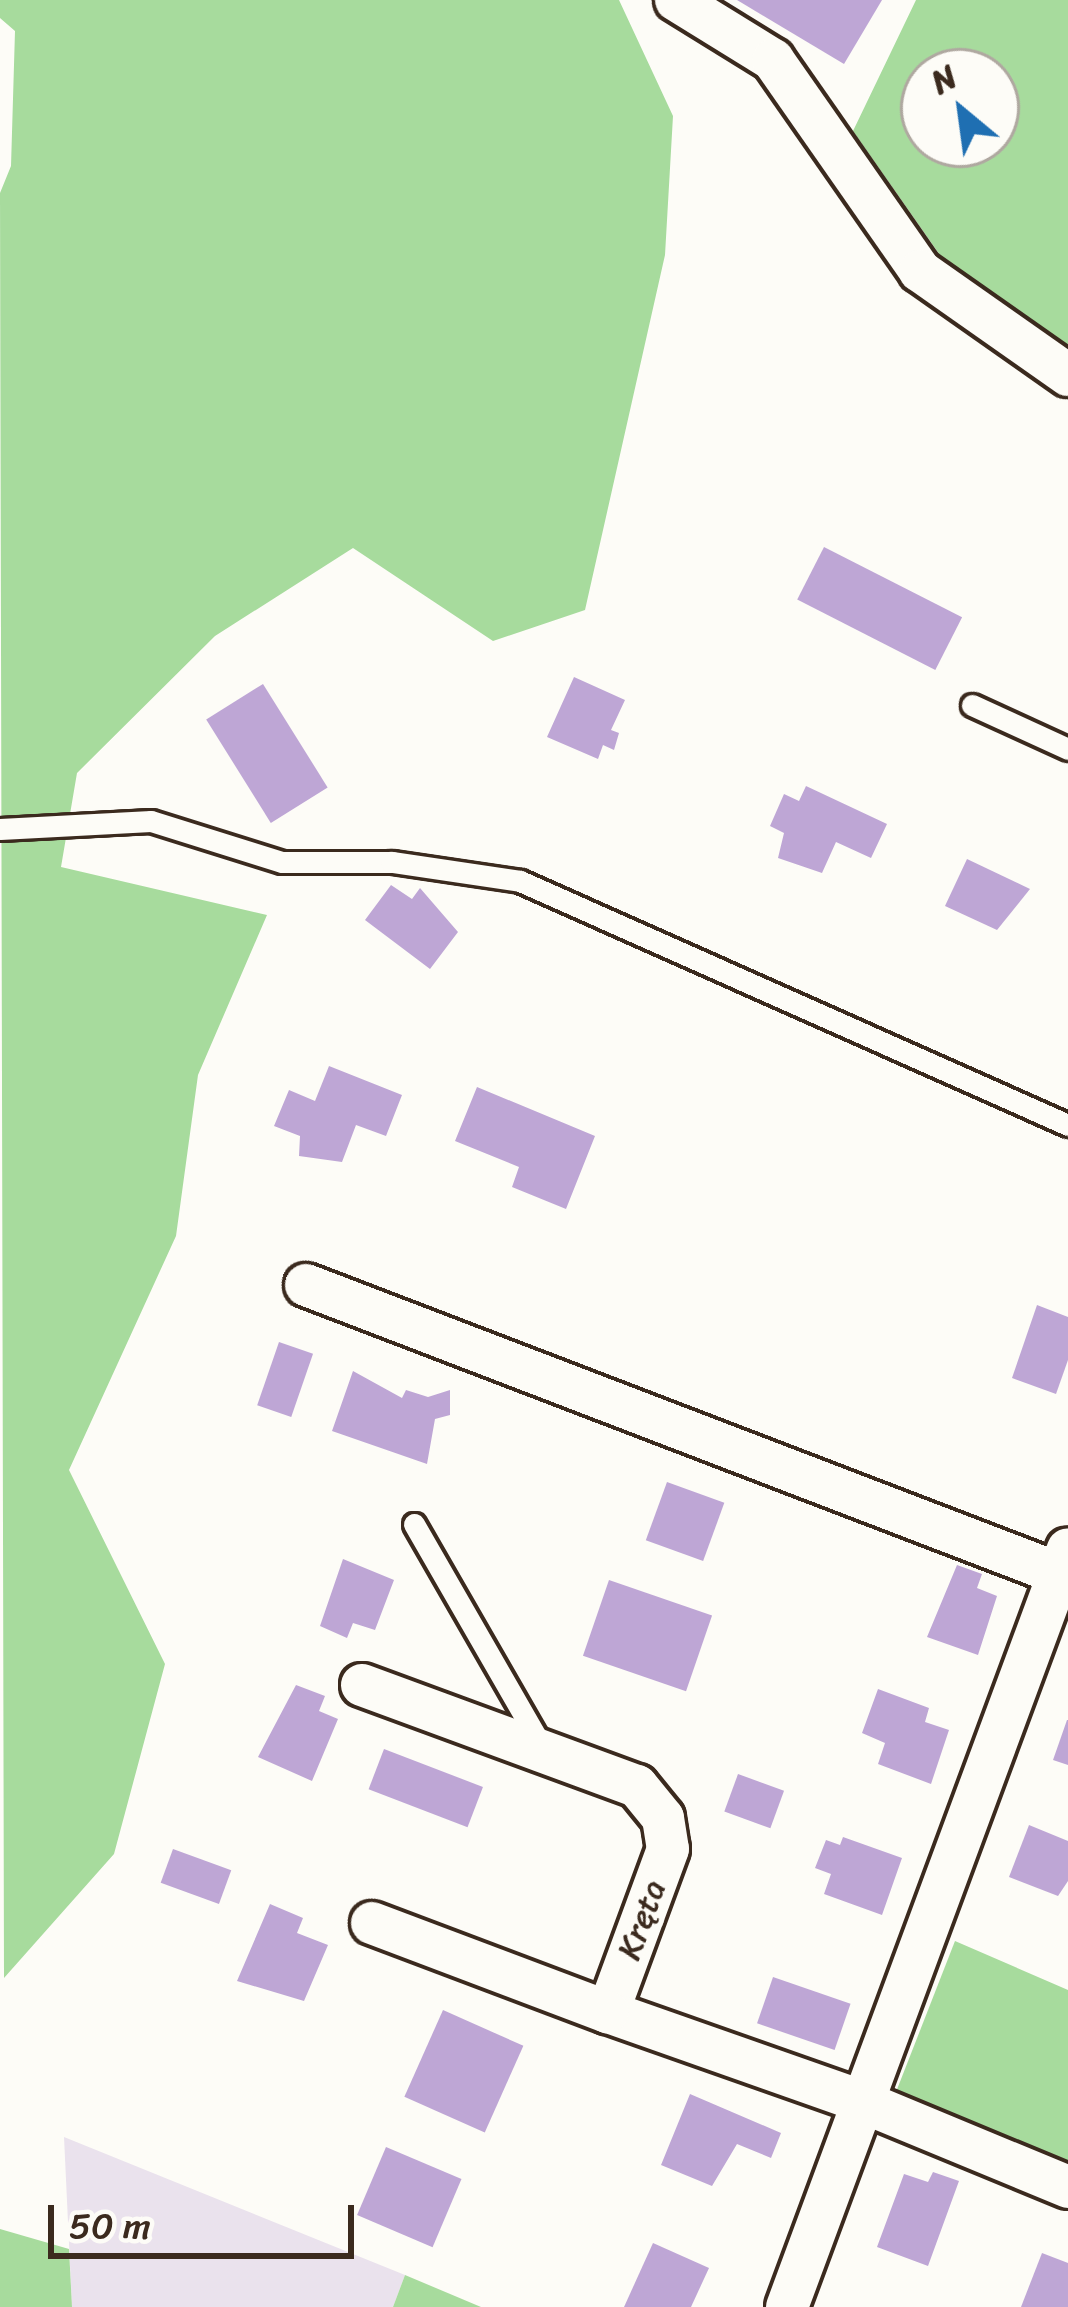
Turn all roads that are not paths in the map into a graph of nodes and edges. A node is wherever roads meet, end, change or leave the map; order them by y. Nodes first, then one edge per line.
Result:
1 (676, 0) edge
2 (1068, 375) edge
3 (972, 705) dead end
4 (1068, 748) edge
5 (0, 829) edge
6 (1068, 1125) edge
7 (306, 1286) dead end
8 (414, 1524) dead end
9 (1062, 1561) edge
10 (362, 1685) dead end
11 (546, 1754) junction
12 (372, 1923) dead end
13 (608, 2012) junction
14 (863, 2102) junction
15 (1068, 2187) edge
16 (788, 2307) edge

1 - 2 street
3 - 4 lane
5 - 6 lane
7 - 9 street
8 - 11 lane
9 - 14 street
10 - 11 street, Kręta
11 - 13 street, Kręta
12 - 13 street
13 - 14 street
14 - 15 street
14 - 16 street

